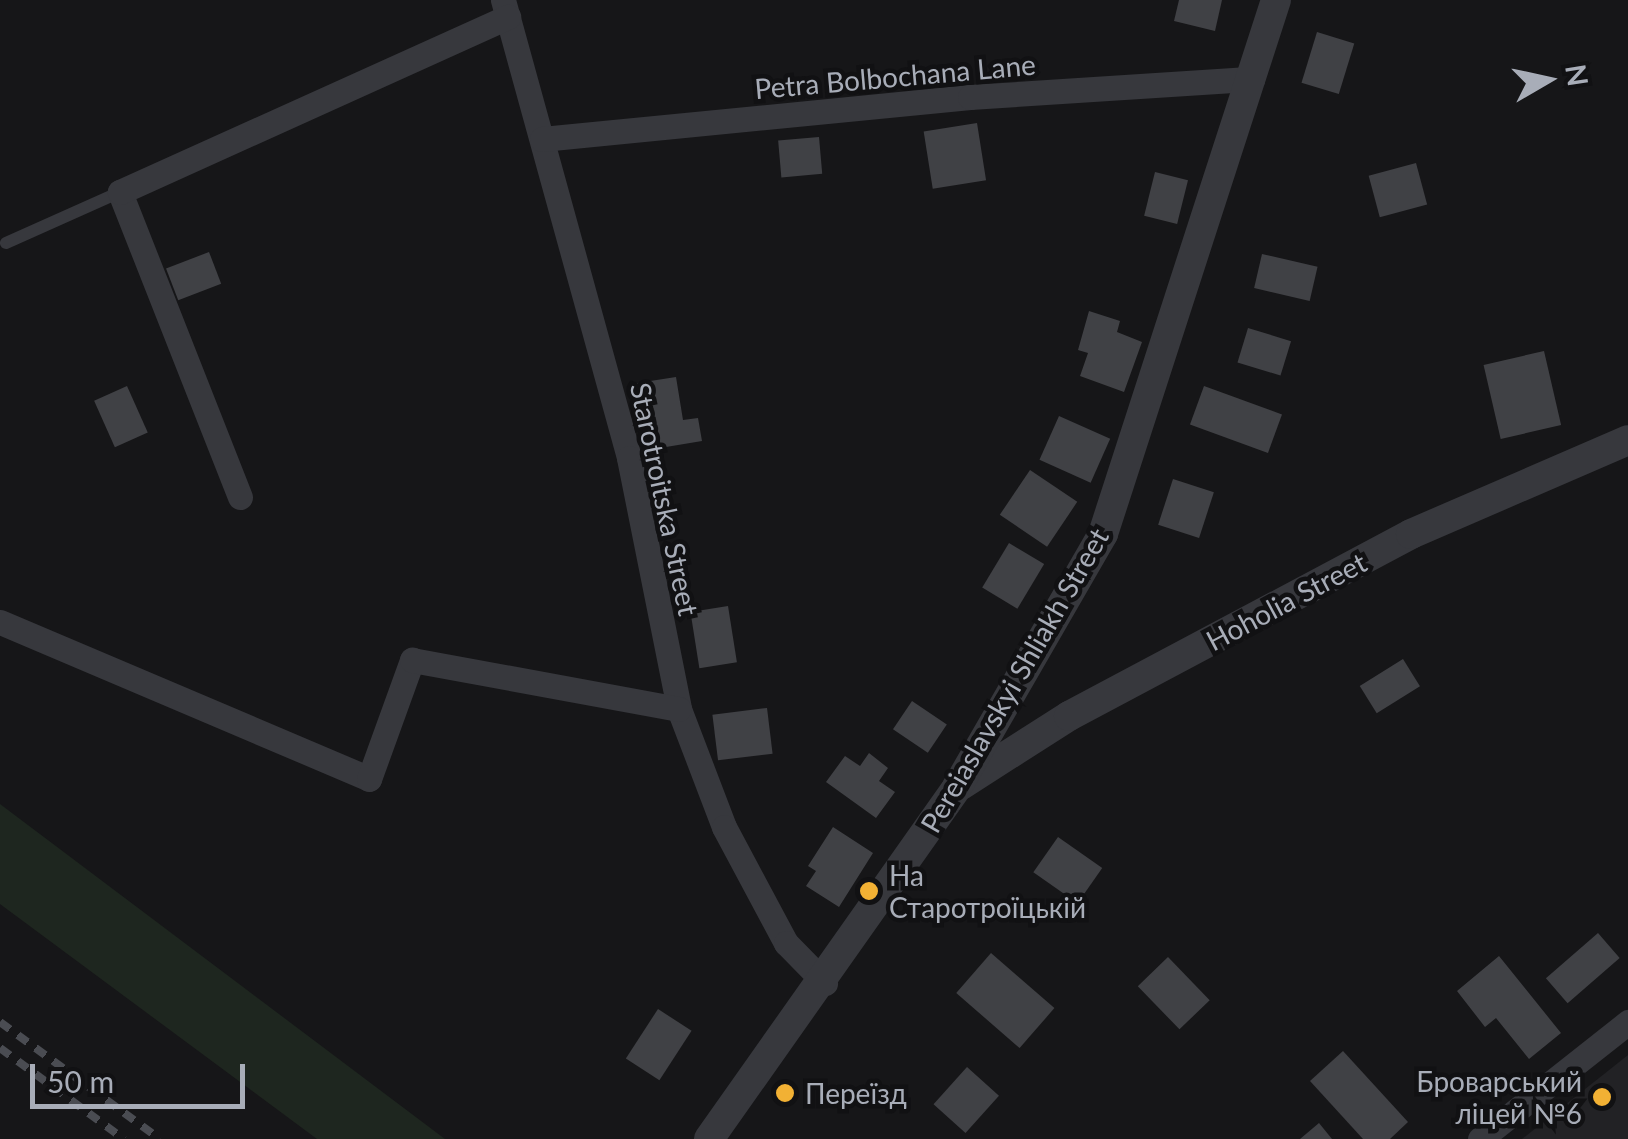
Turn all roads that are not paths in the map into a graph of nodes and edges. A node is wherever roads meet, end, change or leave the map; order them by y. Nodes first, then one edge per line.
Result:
1 (1276, 0) edge
2 (506, 8) edge
3 (1252, 79) junction
4 (542, 138) junction
5 (120, 192) junction
6 (6, 243) dead end
7 (1628, 440) edge
8 (240, 497) dead end
9 (0, 622) edge
10 (678, 710) junction
11 (957, 787) junction
12 (825, 983) junction
13 (1628, 1022) edge
14 (709, 1139) edge
15 (1480, 1139) edge

1 - 3 street, Pereiaslavskyi Shliakh Street
2 - 4 street, Starotroitska Street
2 - 5 street
3 - 4 street, Petra Bolbochana Lane
3 - 11 street, Pereiaslavskyi Shliakh Street
4 - 10 street, Starotroitska Street
5 - 6 lane
5 - 8 street
7 - 11 street, Hoholia Street
9 - 10 street
10 - 12 street, Starotroitska Street
11 - 12 street, Pereiaslavskyi Shliakh Street
12 - 14 street, Pereiaslavskyi Shliakh Street
13 - 15 street

